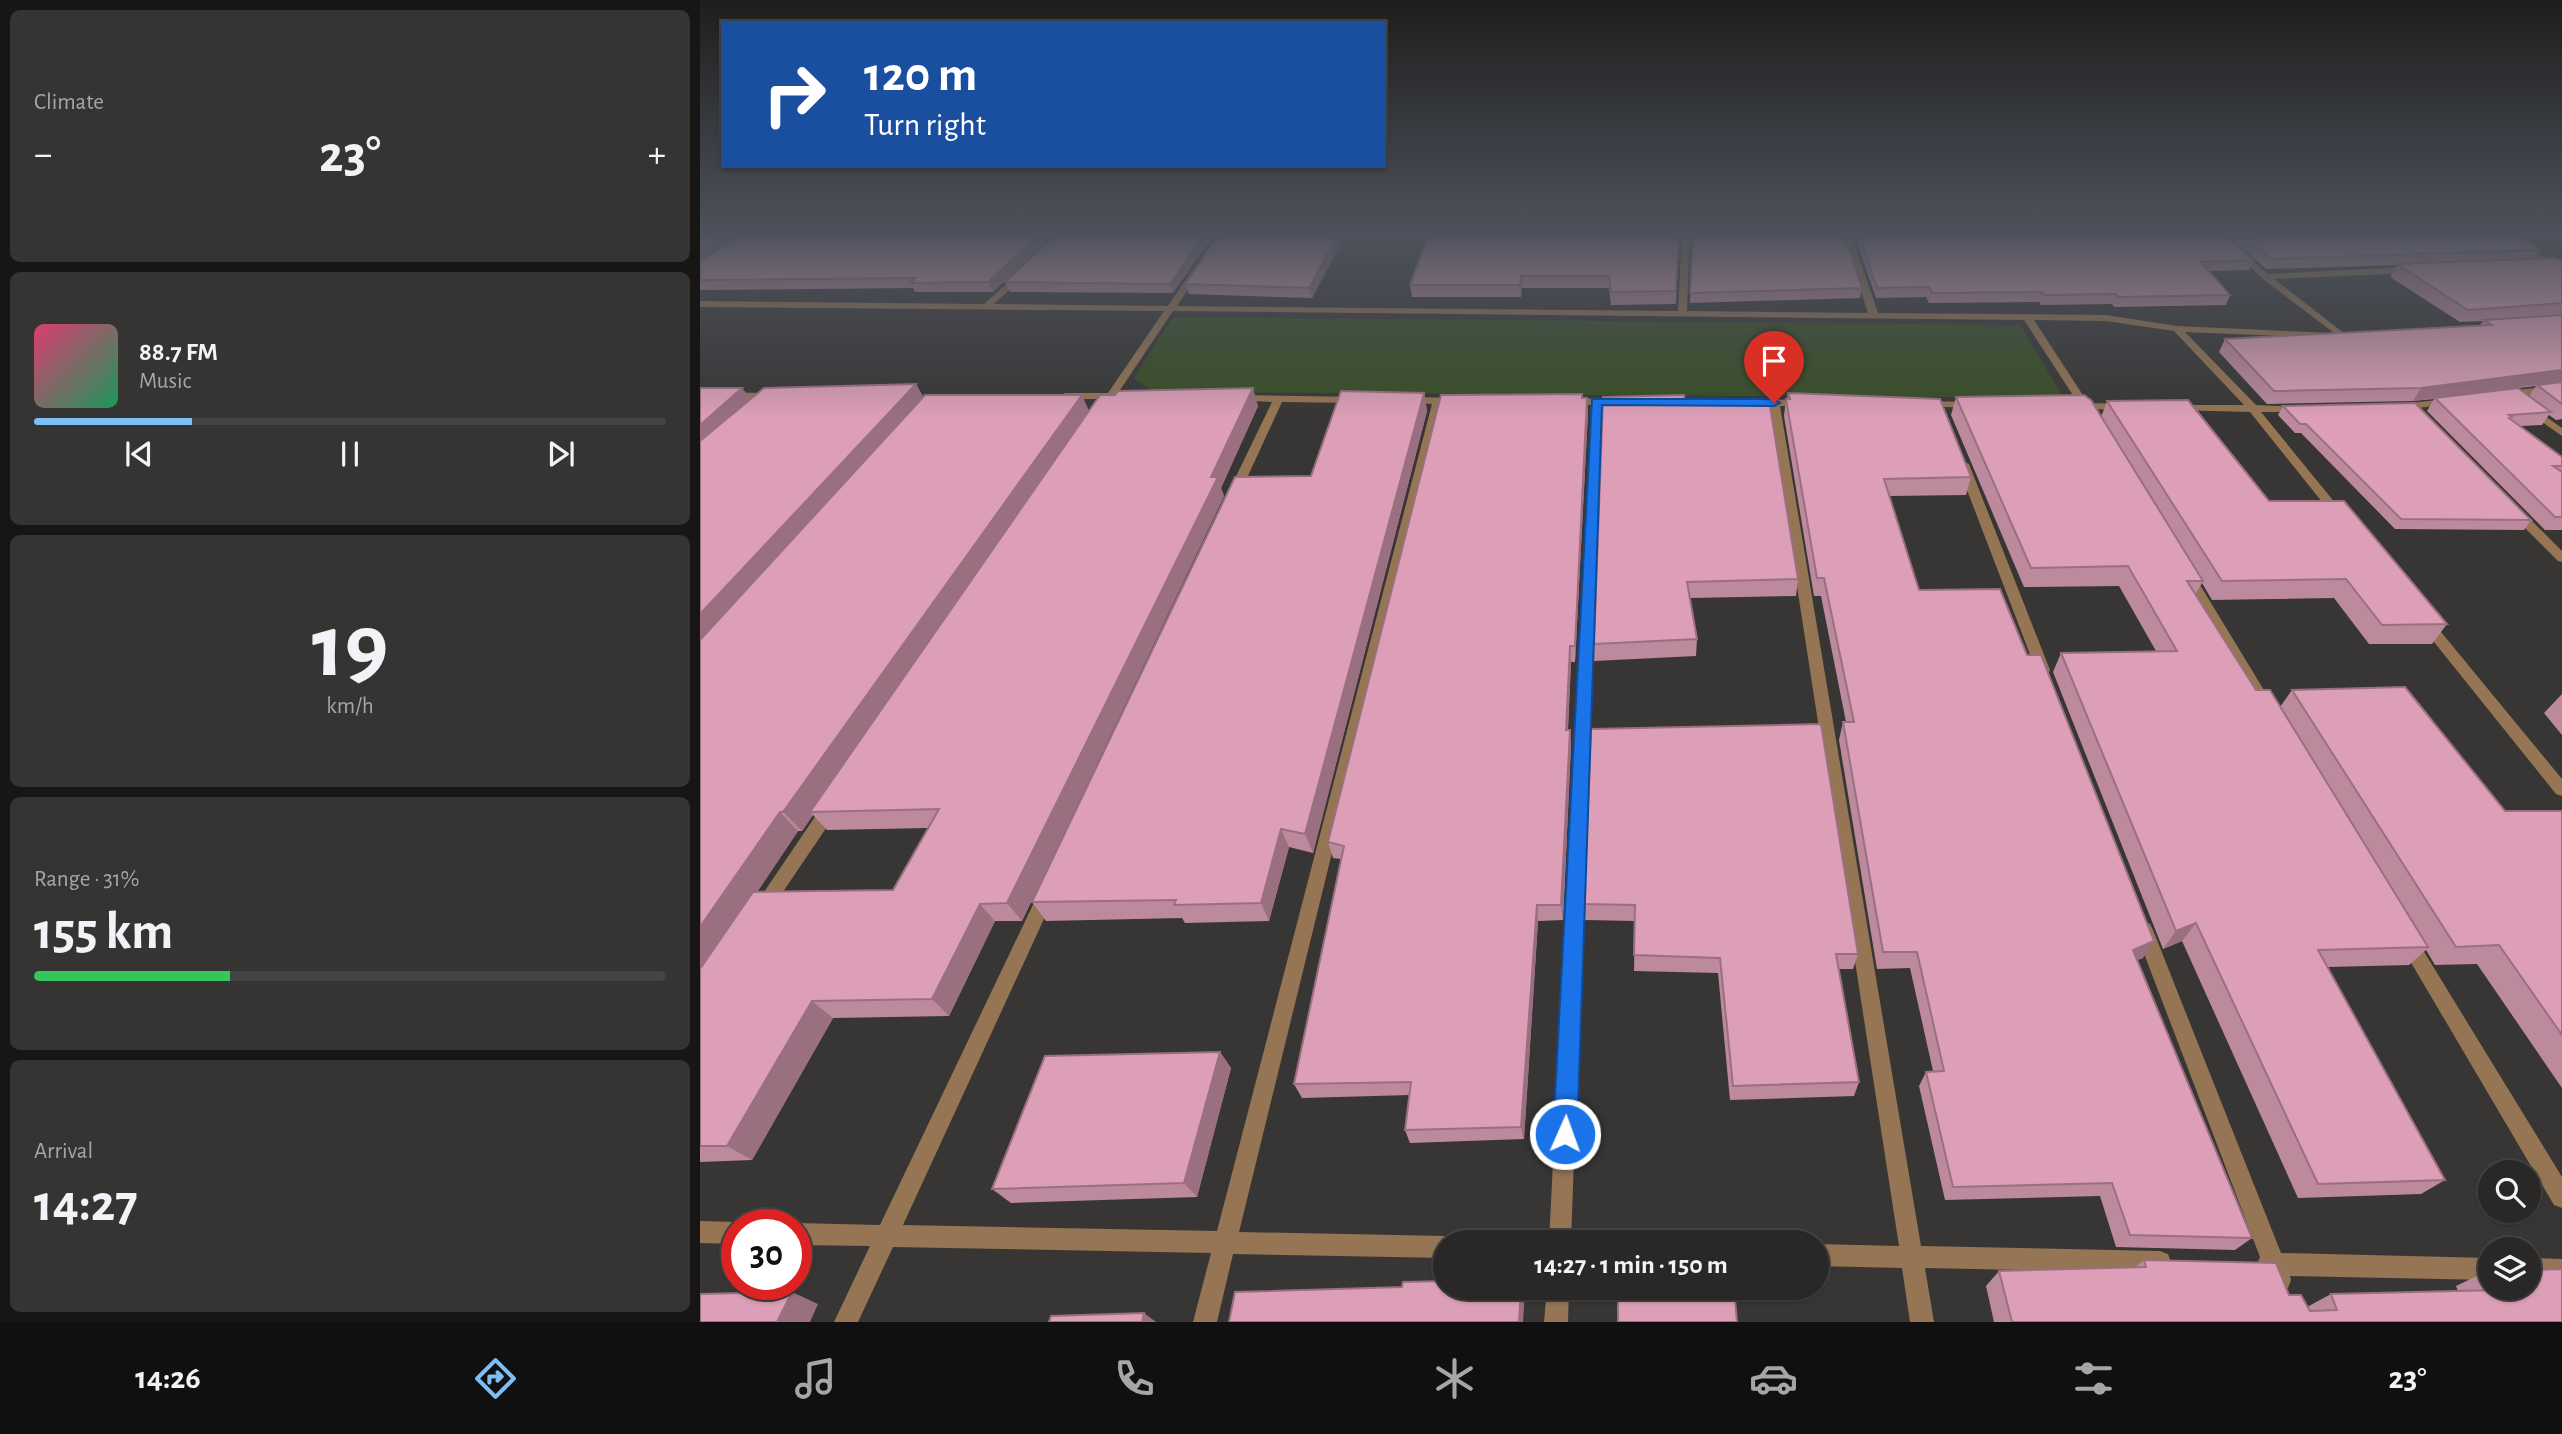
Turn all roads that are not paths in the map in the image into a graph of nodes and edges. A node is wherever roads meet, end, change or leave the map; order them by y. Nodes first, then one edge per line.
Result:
1 (999, 295) edge
2 (1180, 295) edge
3 (1683, 295) edge
4 (1867, 295) edge
5 (2289, 295) edge
6 (700, 304) edge
7 (987, 306) junction
8 (1169, 310) junction
9 (1682, 314) junction
10 (1874, 316) junction
11 (2027, 317) junction
12 (2177, 329) junction
13 (2356, 335) edge
14 (2342, 336) junction
15 (2562, 388) edge
16 (2510, 393) junction
17 (700, 395) edge
18 (2498, 395) edge
19 (776, 396) junction
20 (790, 396) edge
21 (1058, 396) edge
22 (1118, 396) junction
23 (1222, 398) edge
24 (1278, 399) junction
25 (1371, 400) edge
26 (1398, 400) edge
27 (1438, 400) junction
28 (2462, 400) edge
29 (1464, 401) edge
30 (1556, 401) edge
31 (1596, 401) junction
32 (1637, 402) edge
33 (1733, 402) edge
34 (1774, 403) junction
35 (1815, 403) edge
36 (1912, 404) edge
37 (766, 405) edge
38 (1979, 405) edge
39 (2059, 406) edge
40 (2085, 406) junction
41 (2413, 407) junction
42 (2137, 408) edge
43 (2163, 408) edge
44 (2386, 408) edge
45 (2307, 409) edge
46 (2254, 410) junction
47 (2422, 417) edge
48 (1095, 419) edge
49 (2100, 430) edge
50 (2562, 433) edge
51 (1954, 443) edge
52 (2506, 501) edge
53 (1225, 513) edge
54 (2351, 529) edge
55 (2562, 558) edge
56 (2179, 562) edge
57 (2421, 616) edge
58 (2051, 691) edge
59 (2273, 718) edge
60 (2562, 790) edge
61 (839, 794) edge
62 (1053, 881) edge
63 (2137, 912) edge
64 (754, 920) edge
65 (2403, 933) edge
66 (2562, 1197) edge
67 (1561, 1230) edge
68 (700, 1232) edge
69 (721, 1233) edge
70 (812, 1234) edge
71 (887, 1236) junction
72 (1225, 1242) junction
73 (1433, 1247) edge
74 (1829, 1255) edge
75 (1912, 1257) junction
76 (2176, 1262) edge
77 (2246, 1264) edge
78 (2274, 1264) junction
79 (2478, 1269) edge
80 (2541, 1269) edge
81 (2562, 1270) edge
82 (2287, 1299) edge
83 (1557, 1300) edge
84 (846, 1322) edge
85 (1205, 1322) edge
86 (1556, 1322) edge
87 (1922, 1322) edge

1 - 7 street
2 - 8 street
3 - 9 street
4 - 10 street
5 - 14 street
6 - 7 street
7 - 8 street
8 - 9 street
8 - 22 street
9 - 10 street
10 - 11 street
11 - 12 street
11 - 40 street
12 - 14 street
12 - 46 street
13 - 14 street
15 - 16 street
16 - 18 street
16 - 50 street
17 - 19 street
19 - 20 street
19 - 37 street
21 - 22 street
22 - 48 street
23 - 24 street
24 - 25 street
24 - 53 street
26 - 27 street
27 - 29 street
27 - 72 street
28 - 41 street
30 - 31 street
31 - 32 street
31 - 67 street
33 - 34 street
34 - 35 street
34 - 75 street
36 - 38 street
39 - 40 street
40 - 42 street
40 - 49 street
41 - 44 street
41 - 47 street
43 - 46 street
45 - 46 street
46 - 54 street
51 - 58 street
52 - 55 street
56 - 59 street
57 - 60 street
61 - 64 street
62 - 71 street
63 - 78 street
65 - 66 street
68 - 69 street
70 - 71 street
71 - 72 street
71 - 84 street
72 - 73 street
72 - 85 street
74 - 75 street
75 - 76 street
75 - 87 street
77 - 78 street
78 - 79 street
78 - 82 street
80 - 81 street
83 - 86 street

